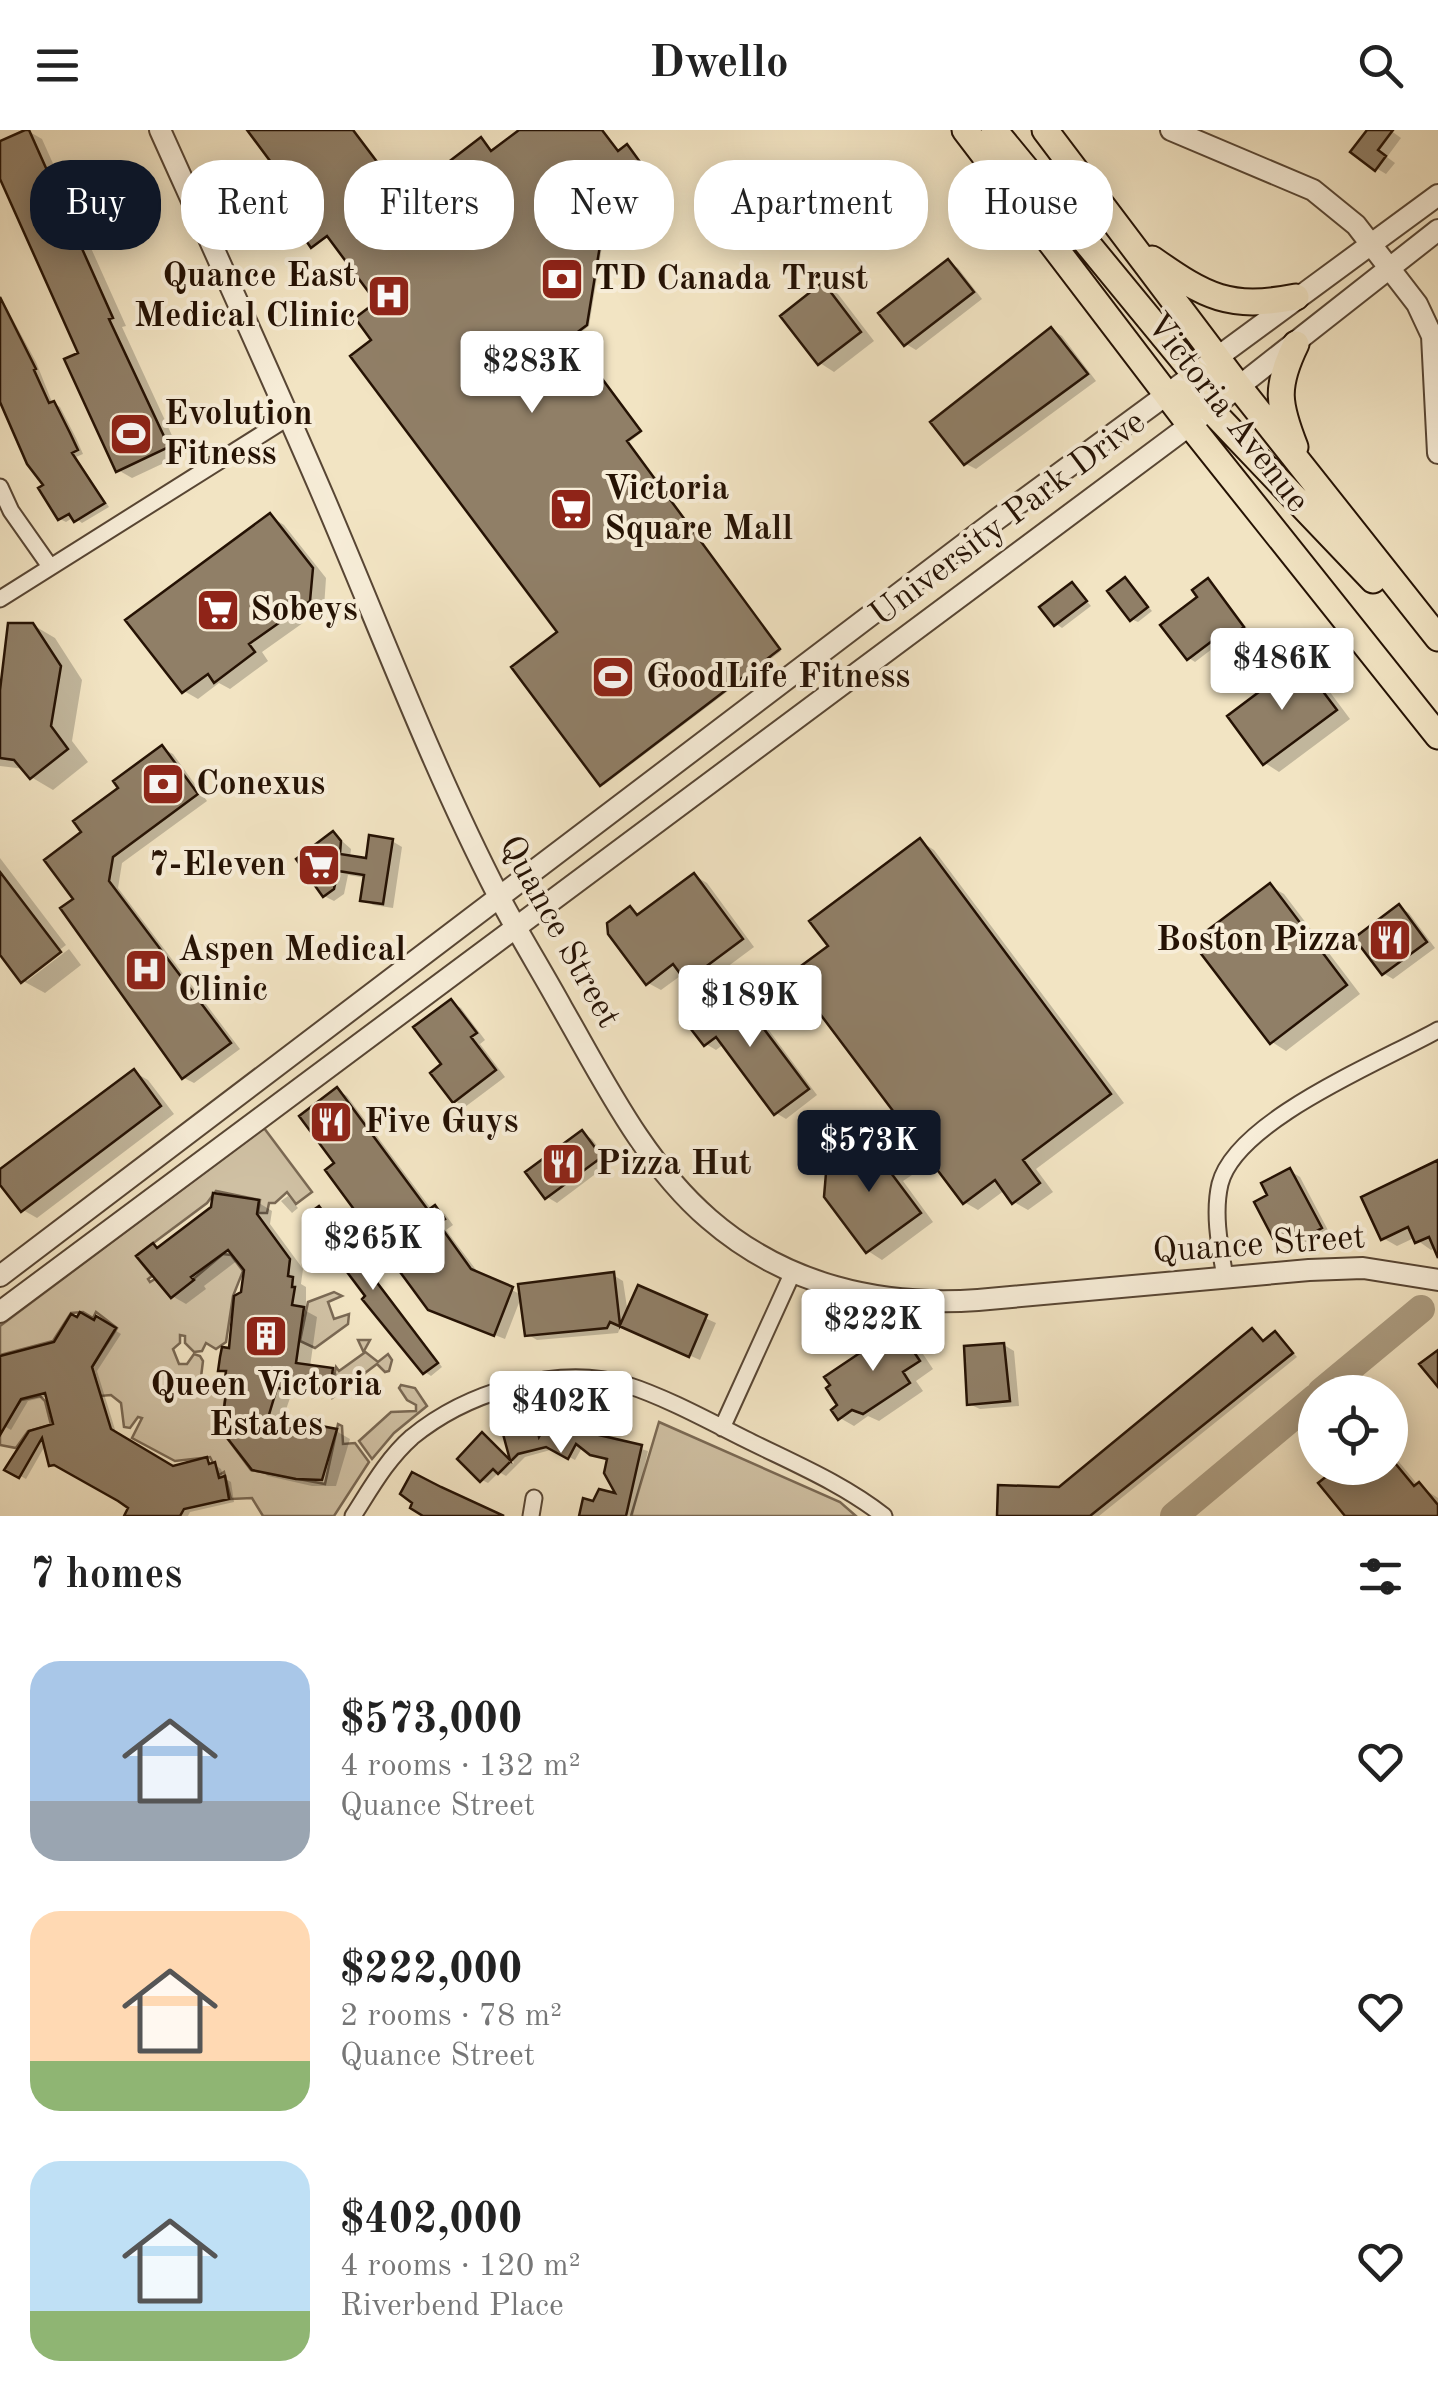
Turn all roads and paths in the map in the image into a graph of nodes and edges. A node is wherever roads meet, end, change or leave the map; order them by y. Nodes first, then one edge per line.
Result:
1 (160, 130) edge
2 (965, 130) edge
3 (994, 130) edge
4 (1045, 130) edge
5 (1171, 130) edge
6 (1438, 195) edge
7 (1438, 230) edge
8 (1370, 243) junction
9 (1132, 245) junction
10 (1390, 268) junction
11 (1296, 297) junction
12 (1296, 344) junction
13 (1215, 356) junction
14 (1193, 372) junction
15 (1238, 387) junction
16 (1166, 392) junction
17 (289, 417) junction
18 (1200, 417) junction
19 (1438, 453) edge
20 (1304, 470) junction
21 (0, 487) edge
22 (49, 565) junction
23 (0, 598) edge
24 (1438, 641) edge
25 (1438, 736) edge
26 (500, 898) junction
27 (517, 928) junction
28 (342, 1016) junction
29 (1438, 1030) edge
30 (345, 1057) junction
31 (793, 1272) junction
32 (0, 1276) edge
33 (1225, 1277) junction
34 (1438, 1280) edge
35 (0, 1312) edge
36 (722, 1428) junction
37 (534, 1498) dead end
38 (356, 1515) edge
39 (530, 1516) edge
40 (884, 1516) edge

1 - 17 street, Quance Street
2 - 16 highway, Victoria Avenue
3 - 14 highway
4 - 9 highway, Victoria Avenue
5 - 8 street
6 - 8 street, University Park Drive
7 - 10 street, University Park Drive
8 - 10 street
8 - 11 street, University Park Drive
9 - 11 highway
9 - 13 highway, Victoria Avenue
10 - 12 street, University Park Drive
10 - 19 street
11 - 13 street, University Park Drive
12 - 15 street, University Park Drive
12 - 20 highway
13 - 14 street, University Park Drive
13 - 15 highway, Victoria Avenue
14 - 15 highway
14 - 16 street, University Park Drive
15 - 18 street, University Park Drive
15 - 20 highway, Victoria Avenue
16 - 18 highway, Victoria Avenue
16 - 26 street, University Park Drive
17 - 22 street
17 - 26 street, Quance Street
18 - 24 highway
18 - 25 highway, Victoria Avenue
18 - 27 street, University Park Drive
20 - 24 highway, Victoria Avenue
21 - 22 street
22 - 23 street
26 - 27 street, Quance Street
26 - 28 street, University Park Drive
27 - 30 street, University Park Drive
27 - 31 street, Quance Street
28 - 30 street
28 - 32 street, University Park Drive
29 - 33 street
30 - 35 street, University Park Drive
31 - 33 street, Quance Street
31 - 36 street
33 - 34 street, Quance Street
36 - 38 street
36 - 40 street
37 - 39 street

